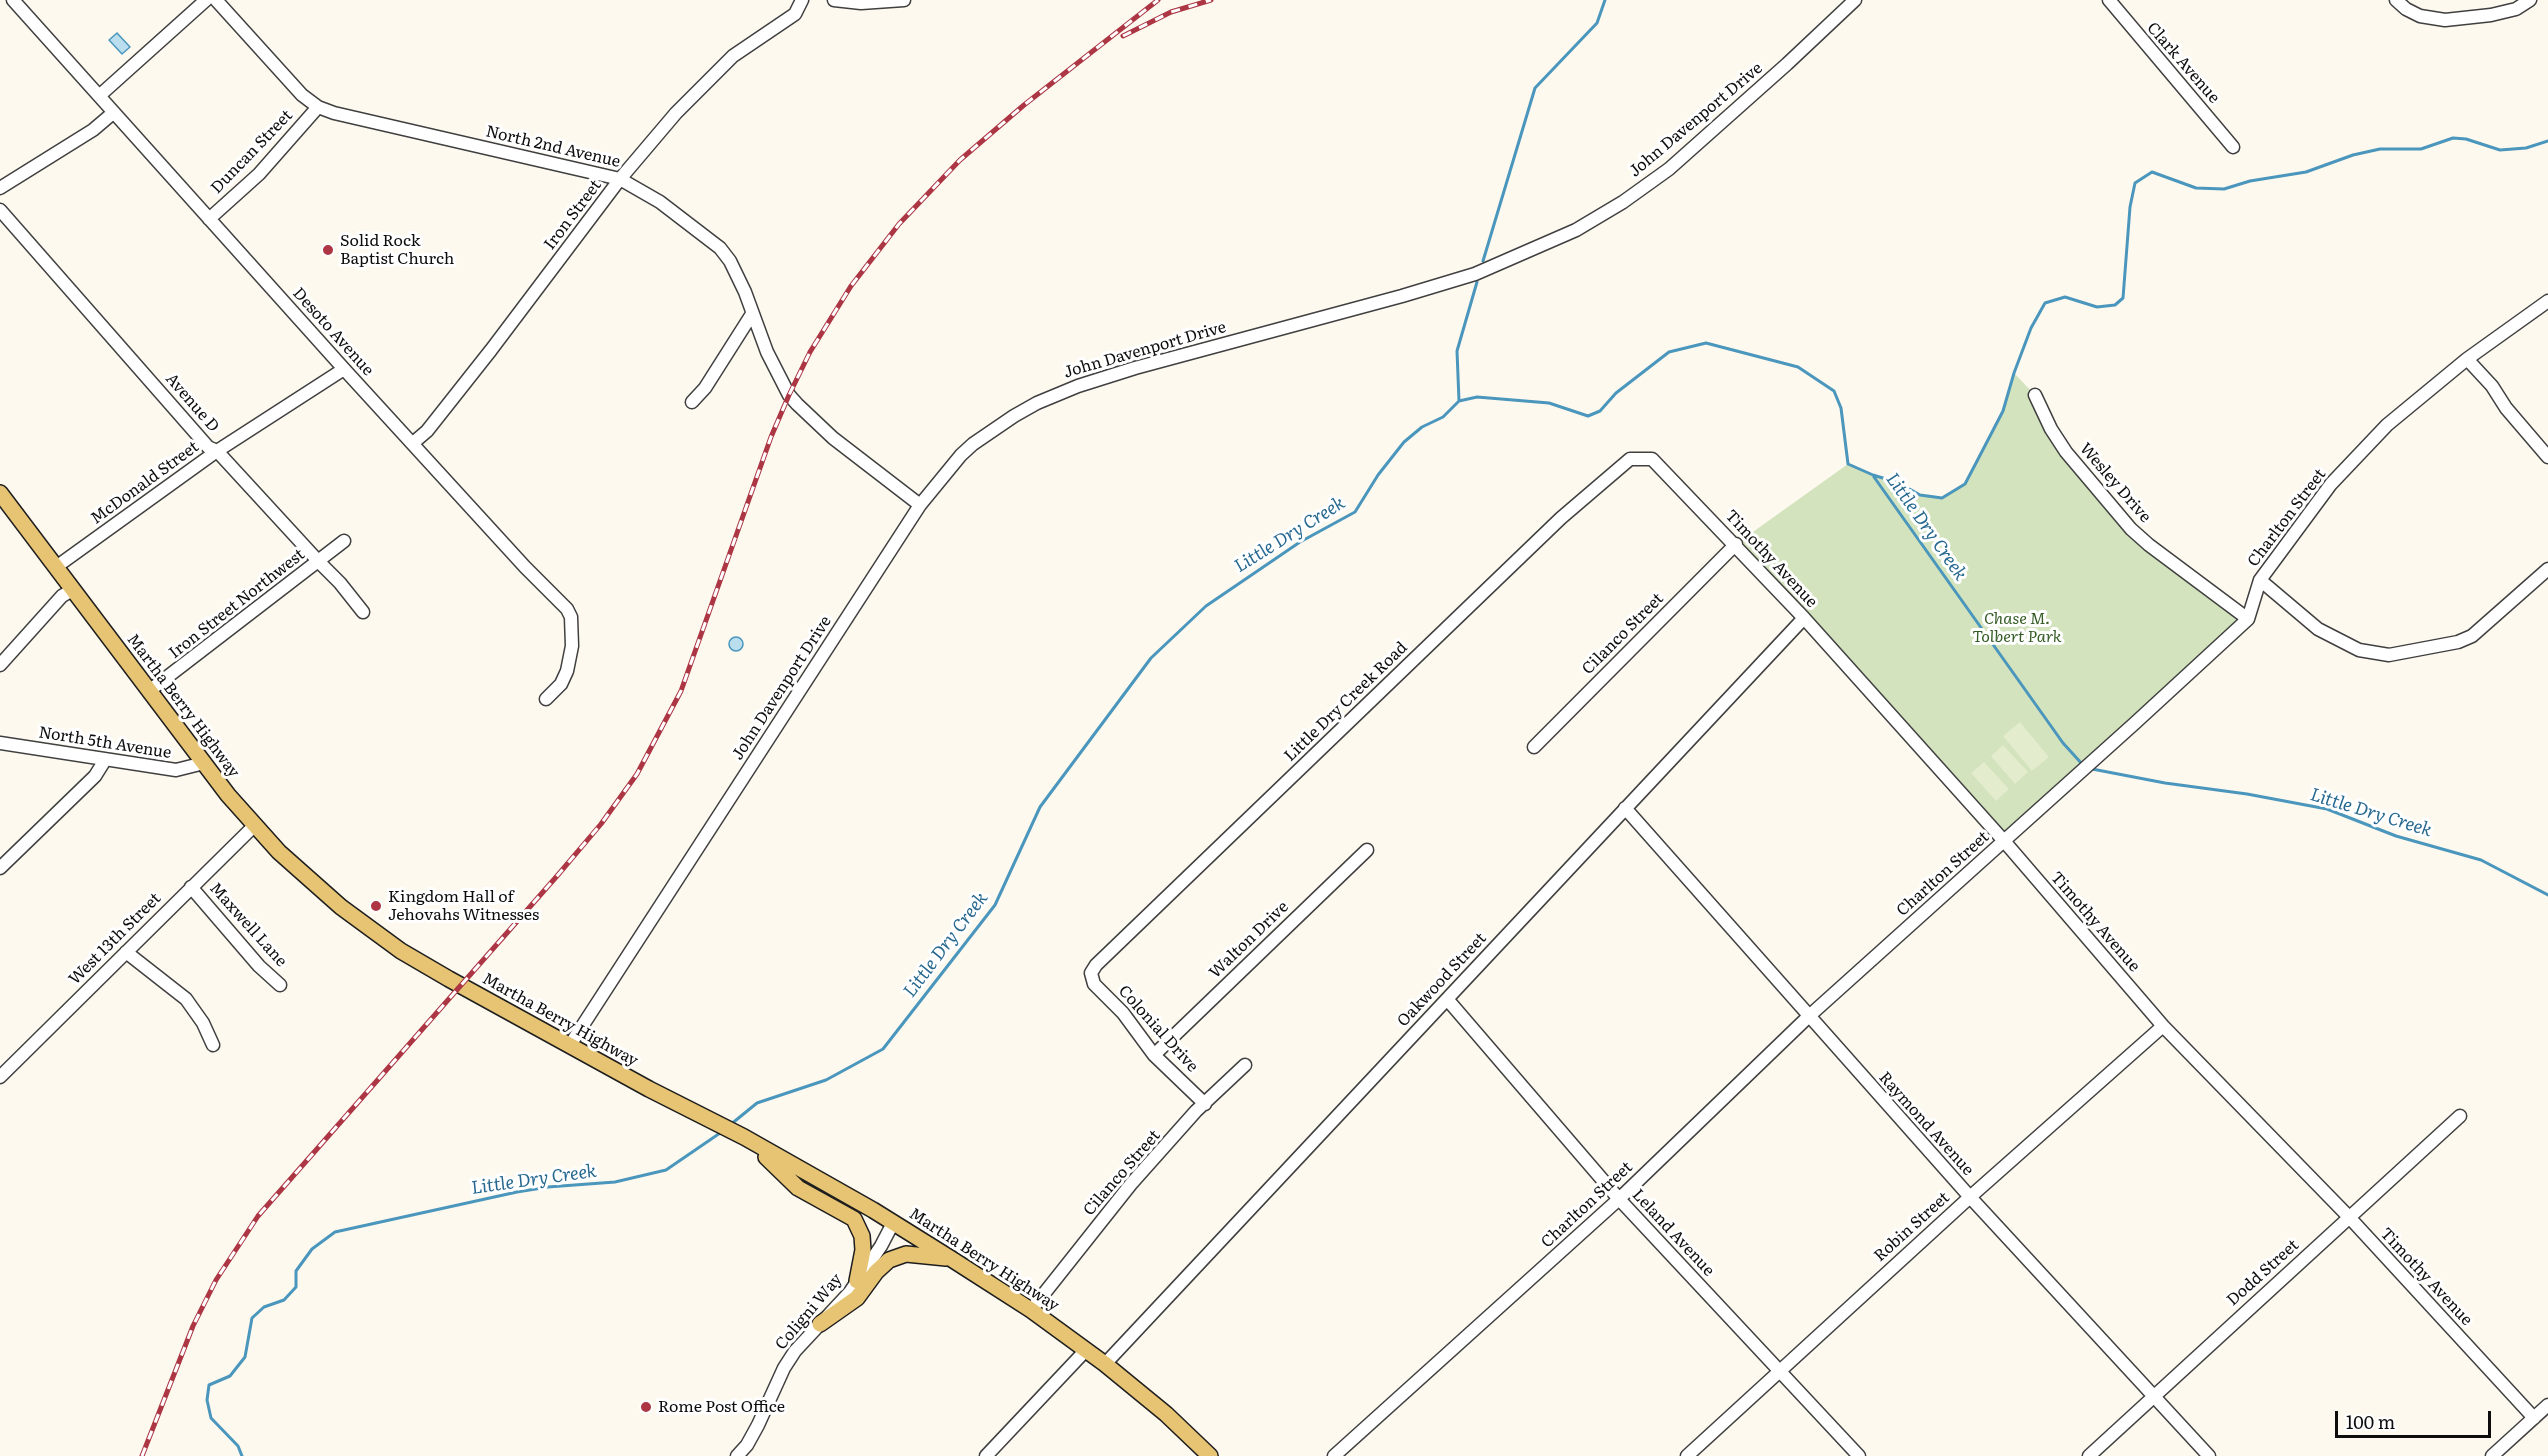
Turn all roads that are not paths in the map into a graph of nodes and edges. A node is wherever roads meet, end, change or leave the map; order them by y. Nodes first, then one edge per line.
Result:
1 (13, 0) edge
2 (206, 0) edge
3 (216, 0) edge
4 (802, 0) edge
5 (834, 0) edge
6 (904, 0) edge
7 (1855, 0) edge
8 (2109, 0) edge
9 (2396, 0) edge
10 (2530, 0) edge
11 (99, 96) junction
12 (318, 107) junction
13 (113, 113) junction
14 (2233, 147) dead end
15 (620, 179) junction
16 (0, 188) edge
17 (0, 210) edge
18 (209, 219) junction
19 (2548, 301) edge
20 (752, 314) junction
21 (2467, 359) junction
22 (344, 369) junction
23 (2035, 395) dead end
24 (692, 402) dead end
25 (413, 443) junction
26 (216, 451) junction
27 (2548, 457) edge
28 (1630, 459) joint
29 (0, 493) edge
30 (920, 506) junction
31 (344, 541) dead end
32 (1736, 544) junction
33 (319, 562) junction
34 (56, 567) junction
35 (2548, 569) edge
36 (2260, 580) junction
37 (72, 590) junction
38 (363, 612) dead end
39 (1804, 618) junction
40 (2248, 619) junction
41 (0, 665) edge
42 (149, 691) junction
43 (546, 699) dead end
44 (0, 743) edge
45 (1534, 747) dead end
46 (105, 760) junction
47 (204, 764) junction
48 (1625, 808) junction
49 (255, 825) junction
50 (2004, 841) junction
51 (1367, 850) dead end
52 (0, 868) edge
53 (191, 887) junction
54 (126, 952) junction
55 (1091, 973) joint
56 (280, 985) dead end
57 (1447, 999) junction
58 (1808, 1017) junction
59 (2163, 1026) junction
60 (213, 1045) dead end
61 (570, 1045) junction
62 (1154, 1054) junction
63 (1245, 1065) dead end
64 (0, 1077) edge
65 (1205, 1104) junction
66 (2460, 1116) dead end
67 (780, 1164) junction
68 (1970, 1197) junction
69 (1619, 1199) junction
70 (2349, 1217) junction
71 (893, 1223) junction
72 (950, 1258) junction
73 (857, 1281) junction
74 (1030, 1310) junction
75 (820, 1324) junction
76 (1086, 1350) junction
77 (1105, 1364) junction
78 (1780, 1371) junction
79 (2154, 1395) junction
80 (2548, 1405) edge
81 (2534, 1418) junction
82 (737, 1456) edge
83 (986, 1456) edge
84 (1210, 1456) edge
85 (1334, 1456) edge
86 (1687, 1456) edge
87 (1859, 1456) edge
88 (2089, 1456) edge
89 (2209, 1456) edge
90 (2492, 1456) edge

1 - 11 street, Desoto Avenue
2 - 11 street
3 - 12 street, North 2nd Avenue
4 - 15 street, Iron Street
5 - 6 street
7 - 30 street, John Davenport Drive
8 - 14 street, Clark Avenue
9 - 10 street
11 - 13 street, Desoto Avenue
12 - 15 street, North 2nd Avenue
12 - 18 street, Duncan Street
13 - 16 street
13 - 18 street, Desoto Avenue
15 - 20 street, North 2nd Avenue
15 - 25 street, Iron Street
17 - 26 street, Avenue D
18 - 22 street, Desoto Avenue
19 - 21 street, Charlton Street
20 - 24 street
20 - 30 street, North 2nd Avenue
21 - 27 street
21 - 36 street, Charlton Street
22 - 25 street, Desoto Avenue
22 - 26 street, McDonald Street
23 - 40 street, Wesley Drive
25 - 43 street, Desoto Avenue
26 - 33 street, Avenue D
26 - 34 street, McDonald Street
28 - 32 street, Timothy Avenue
28 - 55 street, Little Dry Creek Road
29 - 34 main road, Martha Berry Highway
30 - 61 street, John Davenport Drive
31 - 33 street, Iron Street Northwest
32 - 39 street, Timothy Avenue
32 - 45 street, Cilanco Street
33 - 38 street, Avenue D
33 - 42 street, Iron Street Northwest
34 - 37 main road, Martha Berry Highway
35 - 36 street
36 - 40 street, Charlton Street
37 - 41 street
37 - 42 main road, Martha Berry Highway
39 - 48 street, Oakwood Street
39 - 50 street, Timothy Avenue
40 - 50 street, Charlton Street
42 - 47 main road, Martha Berry Highway
44 - 46 street, North 5th Avenue
46 - 47 street, North 5th Avenue
46 - 52 street
47 - 49 main road, Martha Berry Highway
48 - 57 street, Oakwood Street
48 - 58 street, Raymond Avenue
49 - 53 street, West 13th Street
49 - 61 main road, Martha Berry Highway
50 - 58 street, Charlton Street
50 - 59 street, Timothy Avenue
51 - 62 street, Walton Drive
53 - 54 street, West 13th Street
53 - 56 street, Maxwell Lane
54 - 60 street
54 - 64 street, West 13th Street
55 - 62 street, Colonial Drive
57 - 69 street, Leland Avenue
57 - 77 street, Oakwood Street
58 - 68 street, Raymond Avenue
58 - 69 street, Charlton Street
59 - 68 street, Robin Street
59 - 70 street, Timothy Avenue
61 - 67 main road, Martha Berry Highway
62 - 65 street, Colonial Drive
63 - 65 street, Cilanco Street
65 - 74 street, Cilanco Street
66 - 70 street, Dodd Street
67 - 71 main road, Martha Berry Highway
67 - 73 main road
68 - 78 street, Robin Street
68 - 79 street, Raymond Avenue
69 - 78 street, Leland Avenue
69 - 85 street, Charlton Street
70 - 79 street, Dodd Street
70 - 81 street, Timothy Avenue
71 - 72 main road, Martha Berry Highway
71 - 73 street, Coligni Way
72 - 74 main road, Martha Berry Highway
72 - 75 main road
73 - 75 street, Coligni Way
74 - 76 main road, Martha Berry Highway
75 - 82 street, Coligni Way
76 - 77 main road, Martha Berry Highway
76 - 83 street
77 - 84 main road, Martha Berry Highway
78 - 86 street, Robin Street
78 - 87 street, Leland Avenue
79 - 88 street, Dodd Street
79 - 89 street, Raymond Avenue
80 - 81 street
81 - 90 street

